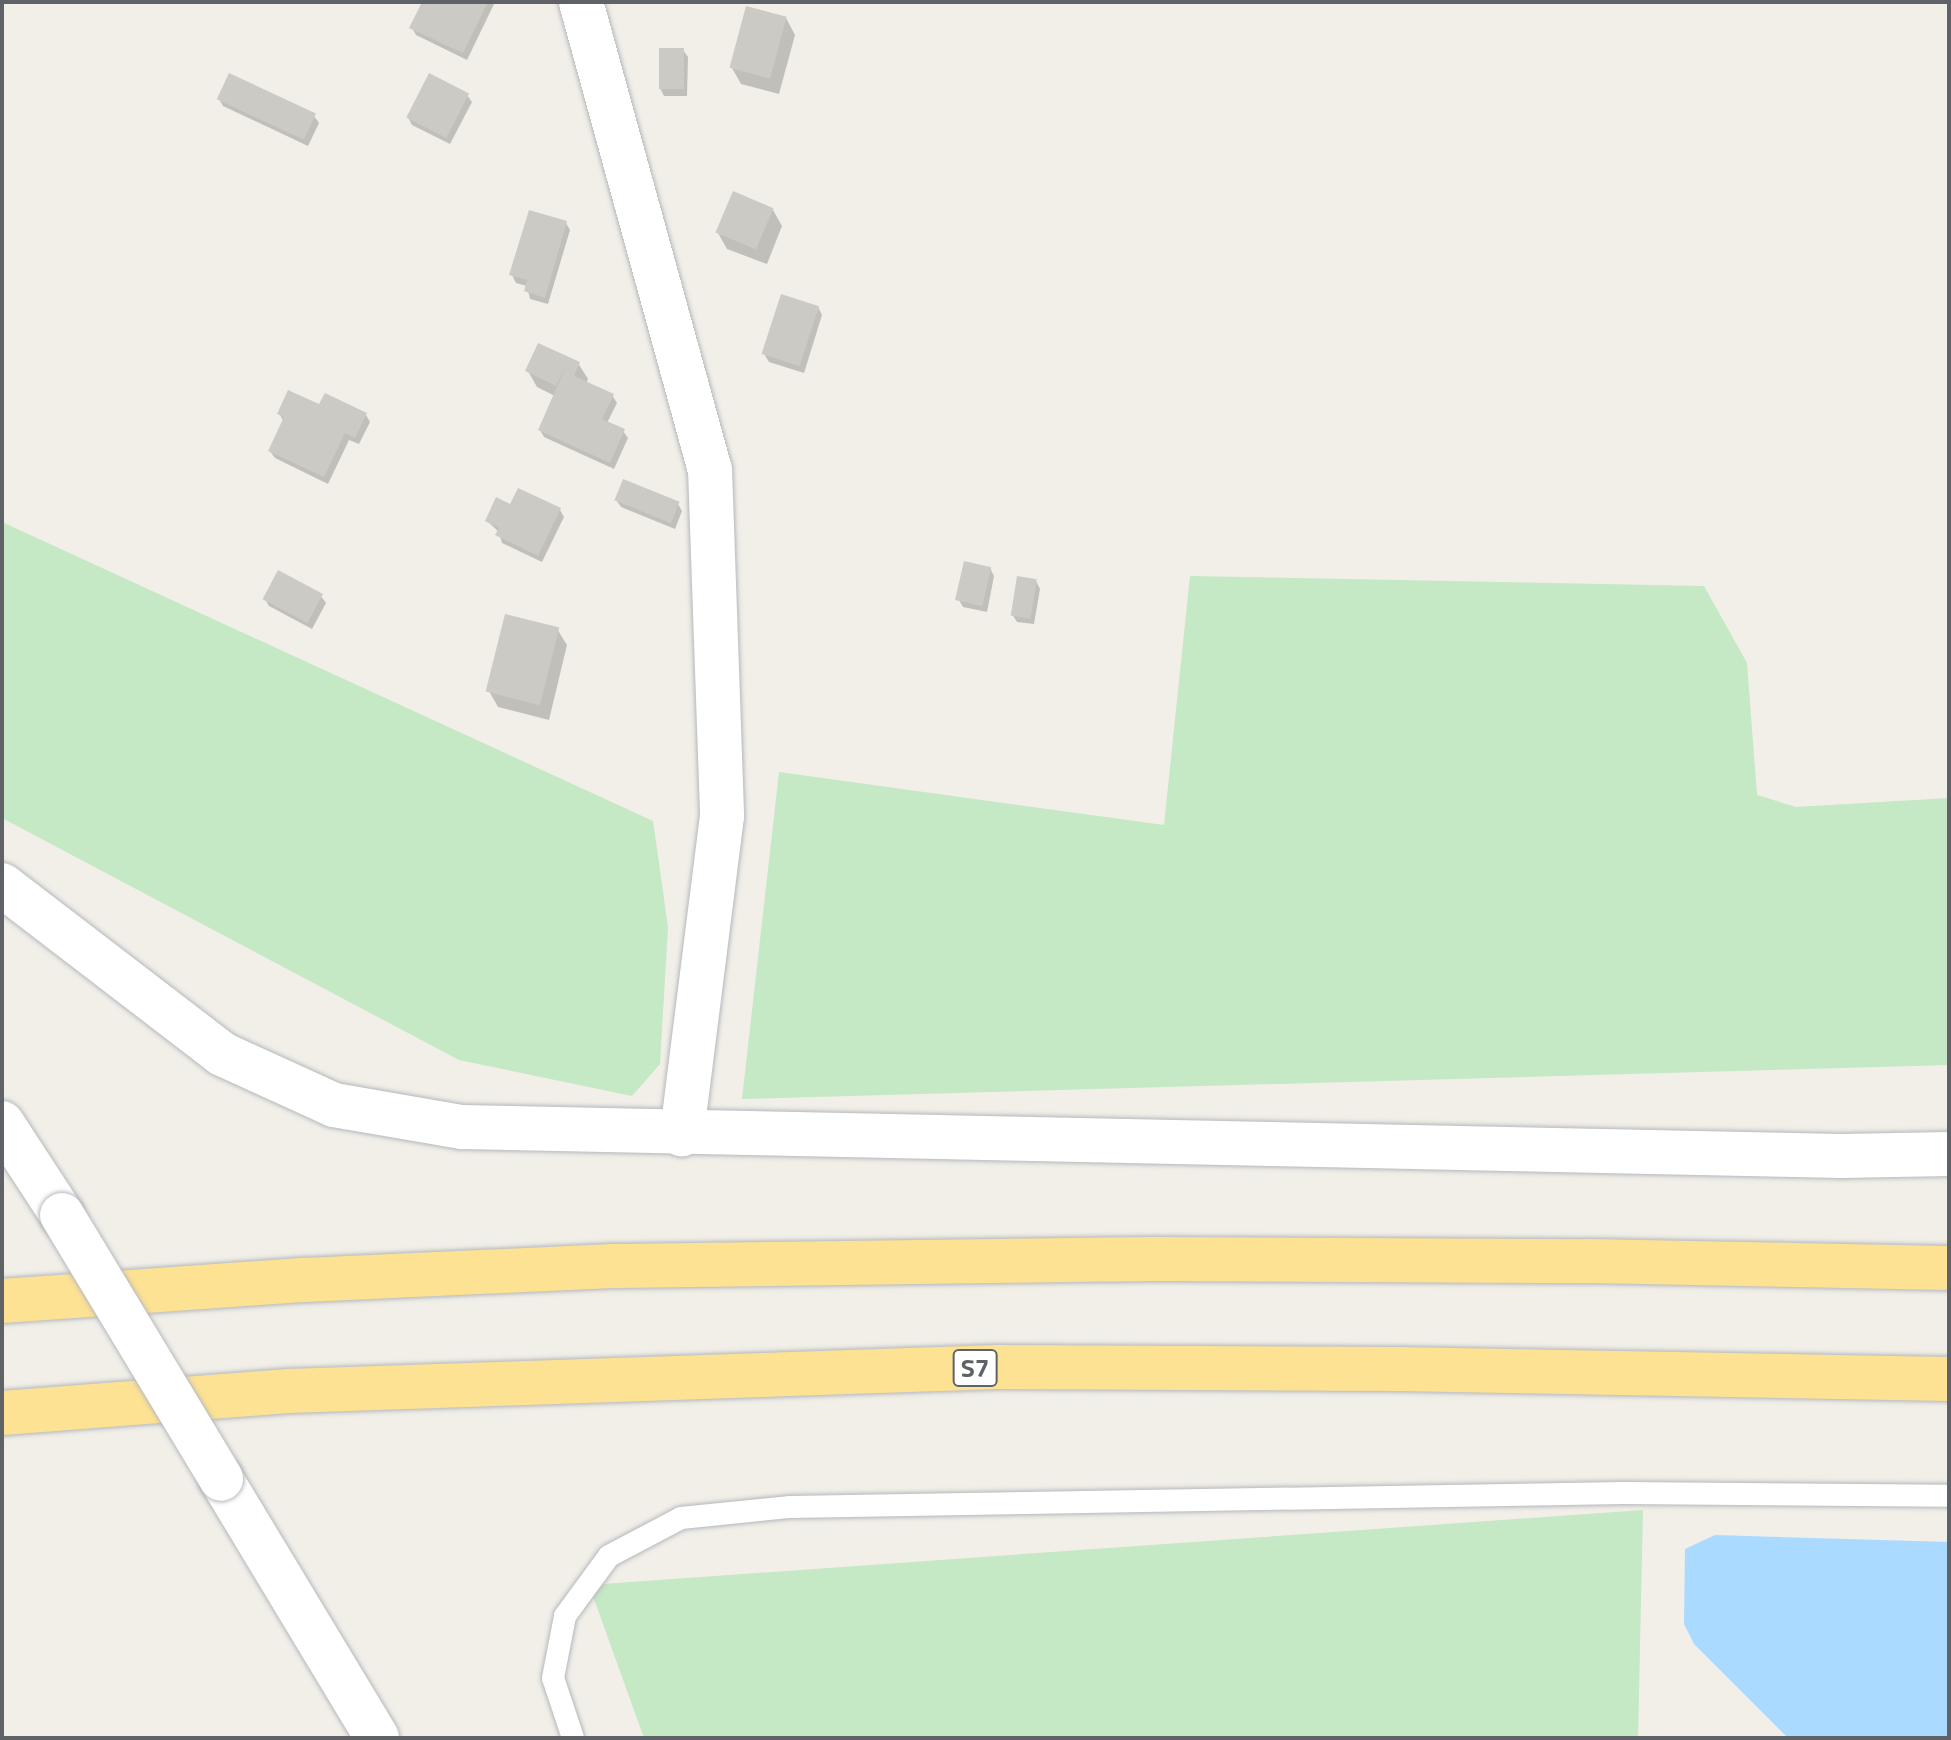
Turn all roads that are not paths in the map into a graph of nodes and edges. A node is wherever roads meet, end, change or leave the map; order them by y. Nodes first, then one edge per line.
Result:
1 (581, 2) edge
2 (2, 885) edge
3 (2, 1123) edge
4 (682, 1134) junction
5 (1949, 1154) edge
6 (1949, 1268) edge
7 (2, 1301) edge
8 (1949, 1379) edge
9 (2, 1413) edge
10 (1949, 1496) edge
11 (377, 1738) edge
12 (573, 1738) edge

1 - 4 street
2 - 4 street
3 - 11 street, bridge
4 - 5 street
6 - 7 highway
8 - 9 highway, S7
10 - 12 lane

